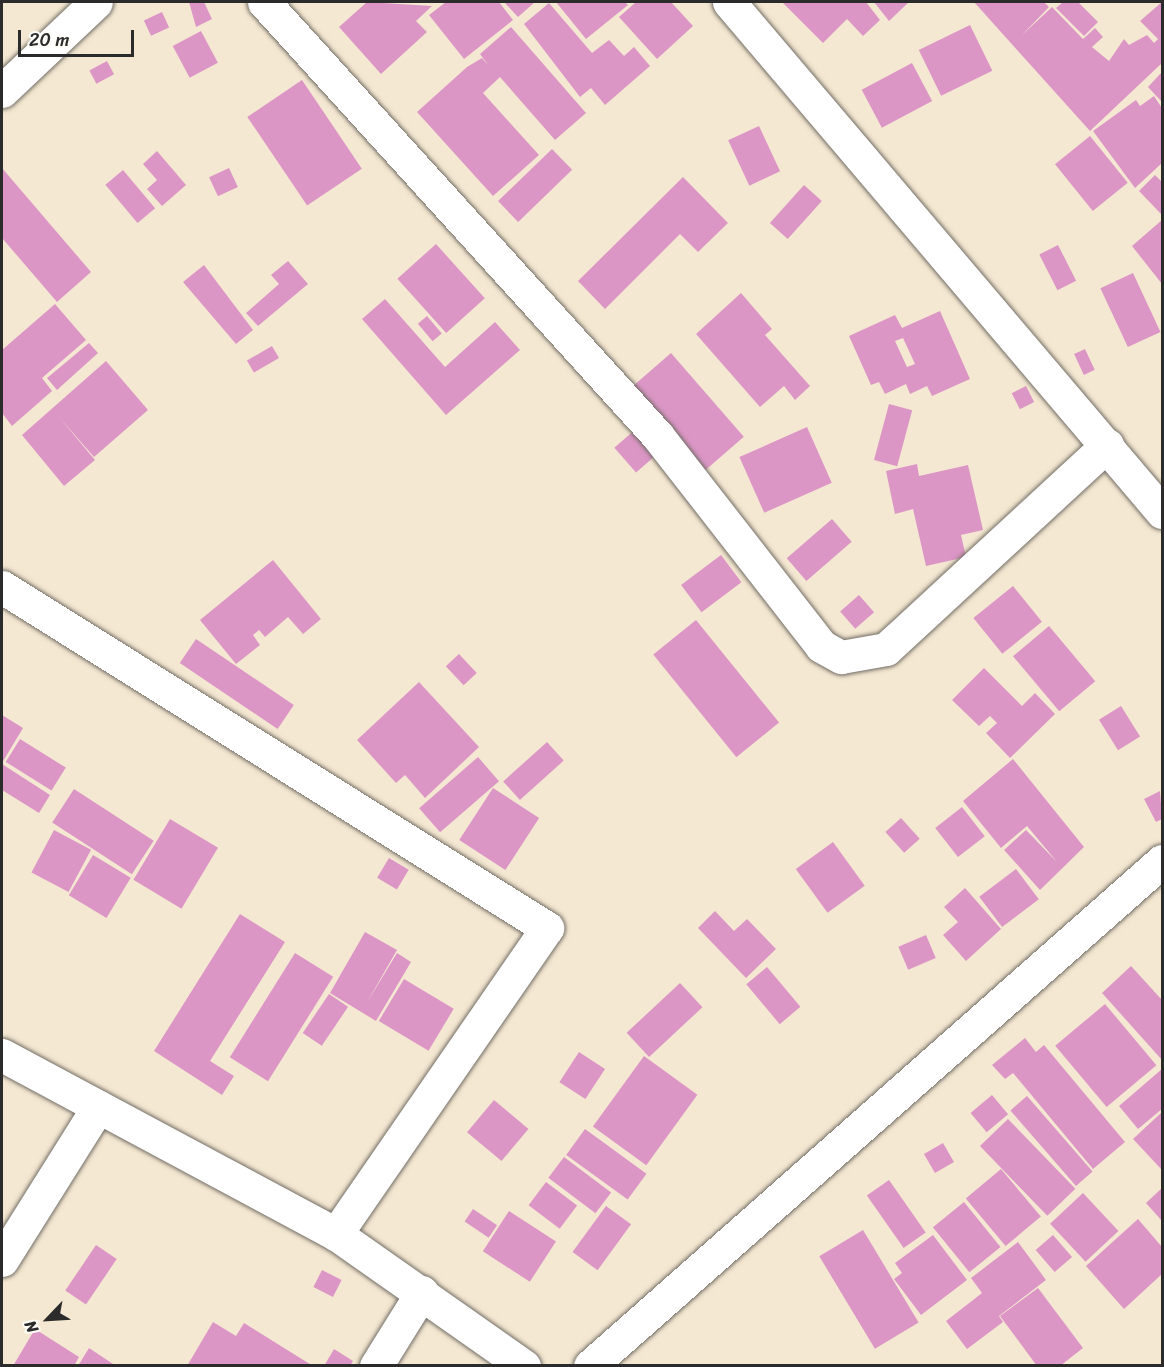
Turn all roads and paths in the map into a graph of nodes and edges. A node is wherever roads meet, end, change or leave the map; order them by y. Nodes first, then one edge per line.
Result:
1 (96, 2) edge
2 (264, 2) edge
3 (729, 2) edge
4 (2, 92) edge
5 (1107, 445) junction
6 (1162, 512) edge
7 (2, 587) edge
8 (1162, 861) edge
9 (2, 1055) edge
10 (99, 1107) junction
11 (336, 1234) junction
12 (2, 1260) edge
13 (422, 1292) junction
14 (376, 1365) edge
15 (524, 1365) edge
16 (590, 1365) edge

1 - 4 street
2 - 5 street
3 - 5 street
5 - 6 street
7 - 11 street
8 - 16 street
9 - 10 street
10 - 11 street
10 - 12 street
11 - 13 street
13 - 14 street
13 - 15 street

